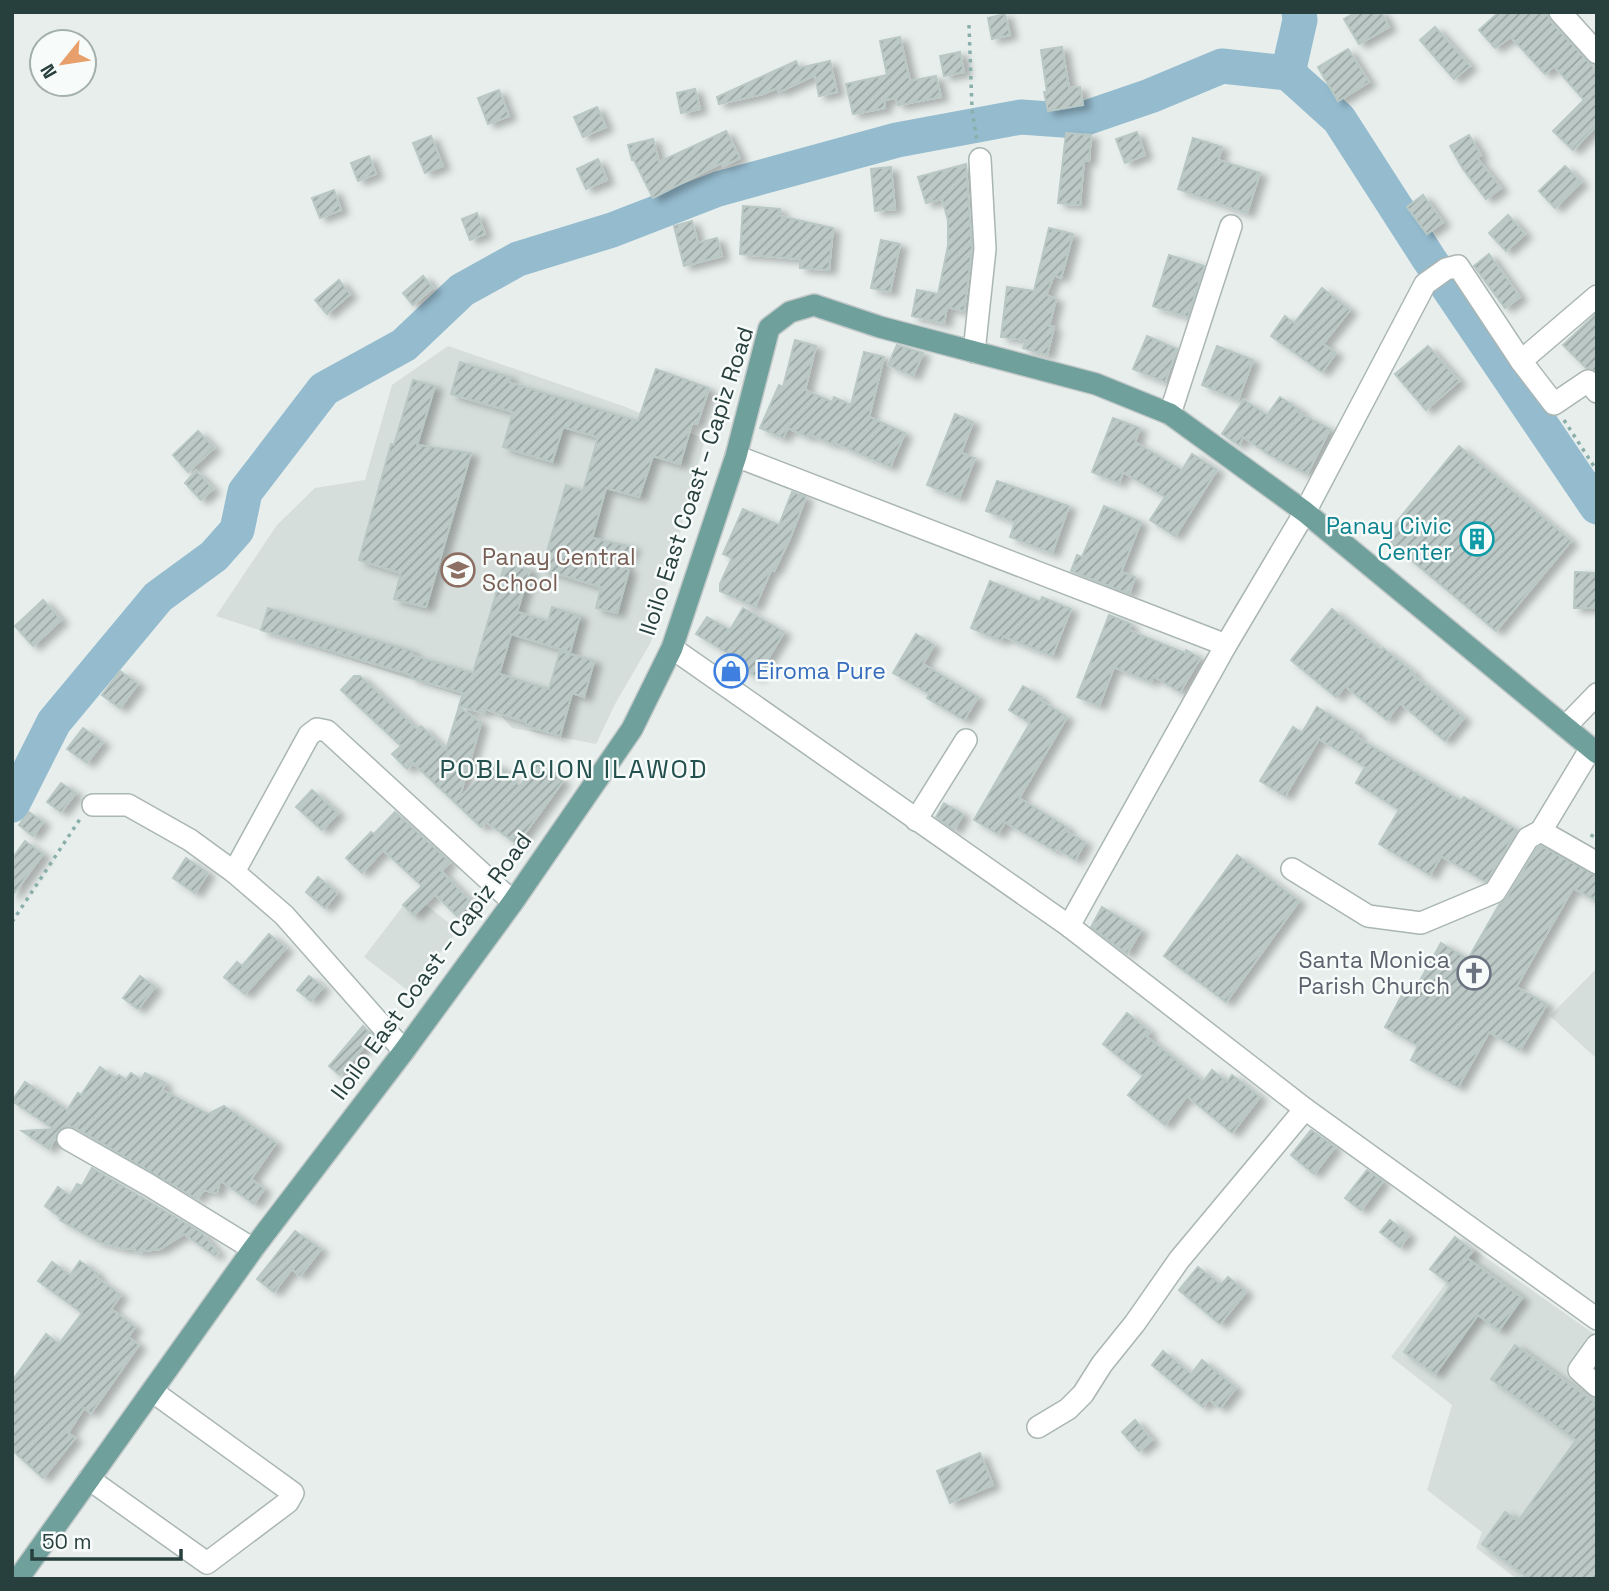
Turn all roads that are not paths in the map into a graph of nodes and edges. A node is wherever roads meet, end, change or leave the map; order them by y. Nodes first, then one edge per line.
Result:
1 (1560, 12) edge
2 (1597, 53) edge
3 (980, 159) road end
4 (1231, 226) dead end
5 (1597, 296) edge
6 (974, 352) junction
7 (1521, 361) junction
8 (1597, 392) edge
9 (1170, 414) junction
10 (736, 456) junction
11 (1306, 512) junction
12 (1226, 645) junction
13 (672, 648) junction
14 (1597, 694) edge
15 (1566, 726) junction
16 (966, 740) dead end
17 (1594, 750) edge
18 (93, 805) road end
19 (916, 820) junction
20 (1541, 831) junction
21 (1597, 863) edge
22 (1292, 869) dead end
23 (234, 872) junction
24 (513, 902) junction
25 (1069, 926) junction
26 (404, 1051) junction
27 (1305, 1109) junction
28 (68, 1139) dead end
29 (253, 1249) junction
30 (1597, 1319) edge
31 (1597, 1345) edge
32 (1597, 1386) edge
33 (152, 1391) junction
34 (1038, 1427) dead end
35 (89, 1479) junction
36 (18, 1579) edge

1 - 2 street
3 - 6 street
4 - 9 street
5 - 7 street
6 - 9 main road, Iloilo East Coast – Capiz Road
6 - 10 main road, Iloilo East Coast – Capiz Road
7 - 8 street
7 - 11 street
9 - 11 main road, Iloilo East Coast – Capiz Road
10 - 12 street
10 - 13 main road, Iloilo East Coast – Capiz Road
11 - 12 street
11 - 15 main road, Iloilo East Coast – Capiz Road
12 - 25 street
13 - 19 street
13 - 24 main road, Iloilo East Coast – Capiz Road
14 - 15 street
15 - 17 main road, Iloilo East Coast – Capiz Road
16 - 19 street
17 - 20 street
18 - 23 street
19 - 25 street
20 - 21 street
20 - 22 street
23 - 24 street
23 - 26 street
24 - 26 main road, Iloilo East Coast – Capiz Road
25 - 27 street
26 - 29 main road, Iloilo East Coast – Capiz Road
27 - 30 street
27 - 34 street
28 - 29 street
29 - 33 main road, Iloilo East Coast – Capiz Road
31 - 32 street
33 - 35 main road, Iloilo East Coast – Capiz Road
33 - 35 street
35 - 36 main road, Iloilo East Coast – Capiz Road

